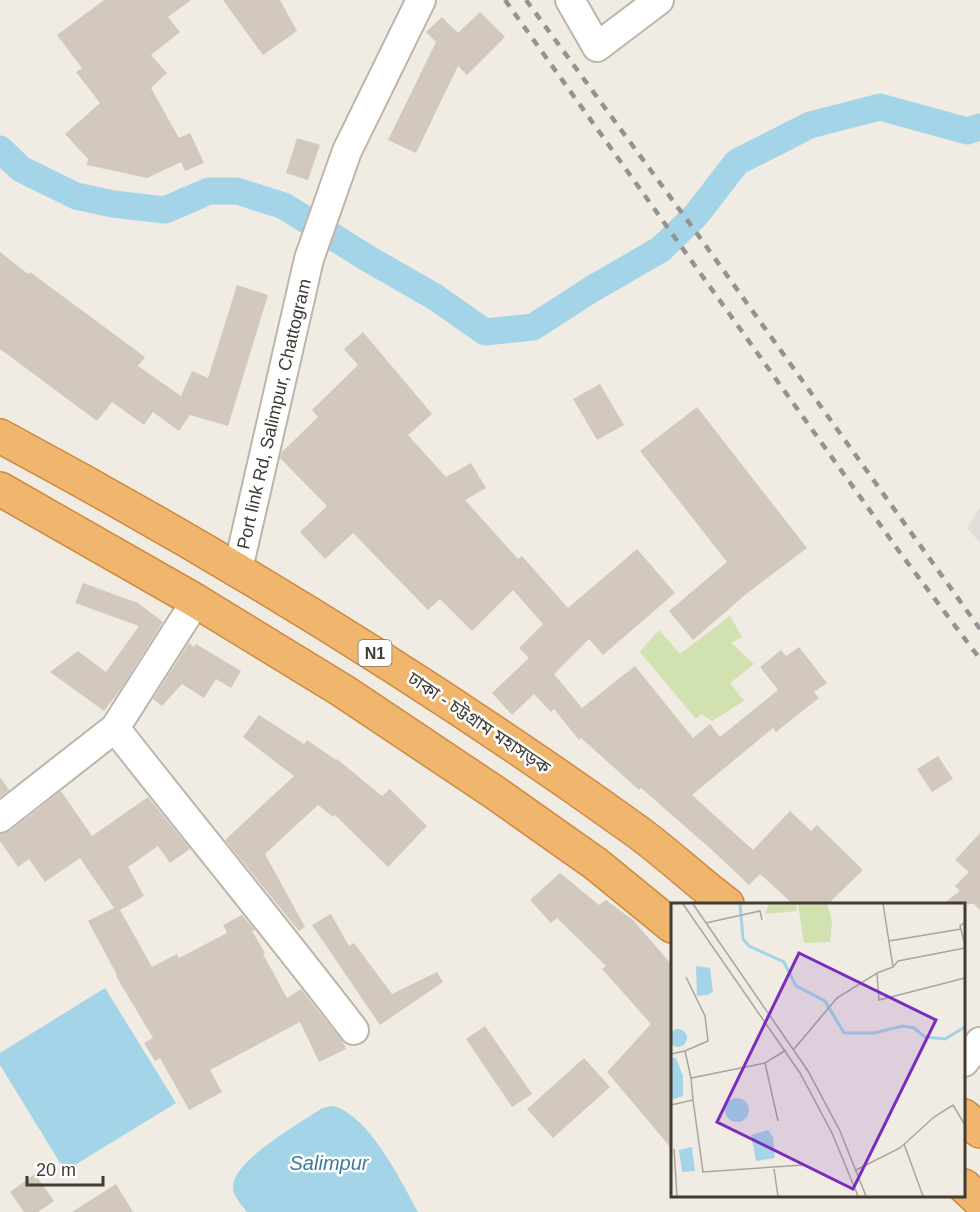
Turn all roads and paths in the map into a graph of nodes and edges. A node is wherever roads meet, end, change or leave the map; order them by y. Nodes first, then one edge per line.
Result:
1 (421, 0) edge
2 (570, 0) edge
3 (659, 0) edge
4 (0, 436) edge
5 (0, 489) edge
6 (238, 569) junction
7 (196, 601) junction
8 (114, 728) junction
9 (0, 818) edge
10 (726, 903) edge
11 (671, 925) edge
12 (354, 1030) dead end
13 (980, 1042) edge
14 (965, 1060) edge
15 (965, 1118) edge
16 (980, 1131) edge
17 (965, 1188) edge
18 (980, 1201) edge

1 - 6 street, Port link Rd, Salimpur, Chattogram
2 - 3 street
4 - 6 highway, ঢাকা - চট্টগ্রাম মহাসড়ক / N1
5 - 7 highway
6 - 10 highway, ঢাকা - চট্টগ্রাম মহাসড়ক / N1
7 - 8 street
7 - 11 highway
8 - 9 street
8 - 12 street
13 - 14 street
15 - 16 highway
17 - 18 highway

